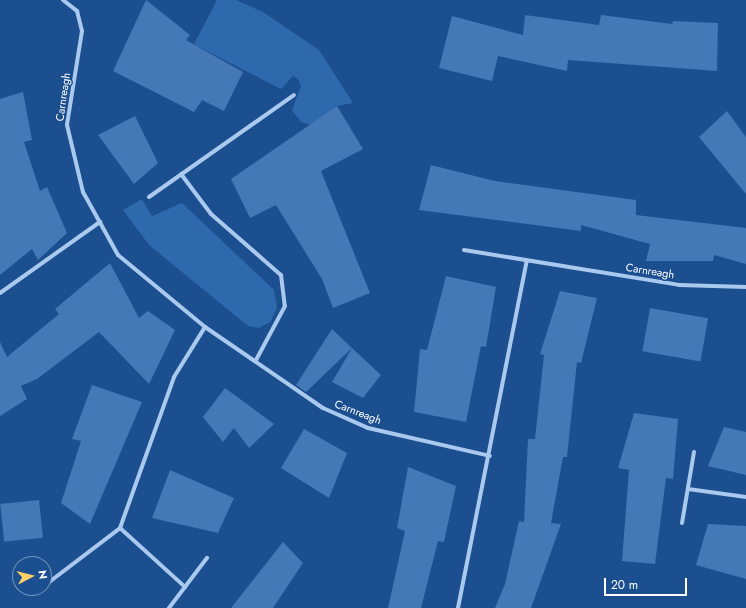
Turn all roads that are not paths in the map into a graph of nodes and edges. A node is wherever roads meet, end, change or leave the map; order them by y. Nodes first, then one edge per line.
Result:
1 (63, 0) edge
2 (294, 95) dead end
3 (181, 174) junction
4 (149, 197) dead end
5 (100, 222) junction
6 (464, 250) dead end
7 (527, 261) junction
8 (746, 287) edge
9 (0, 293) edge
10 (205, 327) junction
11 (256, 360) junction
12 (694, 452) dead end
13 (490, 456) junction
14 (688, 489) junction
15 (746, 497) edge
16 (682, 523) dead end
17 (120, 528) junction
18 (208, 558) dead end
19 (52, 580) edge
20 (185, 587) junction
21 (169, 608) edge
22 (458, 608) edge

1 - 5 street, Carnreagh
2 - 3 street
3 - 4 street
3 - 11 street
5 - 9 street
5 - 10 street, Carnreagh
6 - 7 street, Carnreagh
7 - 8 street, Carnreagh
7 - 13 street
10 - 11 street, Carnreagh
10 - 17 street
11 - 13 street, Carnreagh
12 - 14 street
13 - 22 street
14 - 15 street
14 - 16 street
17 - 19 street
17 - 20 street
18 - 20 street
20 - 21 street

